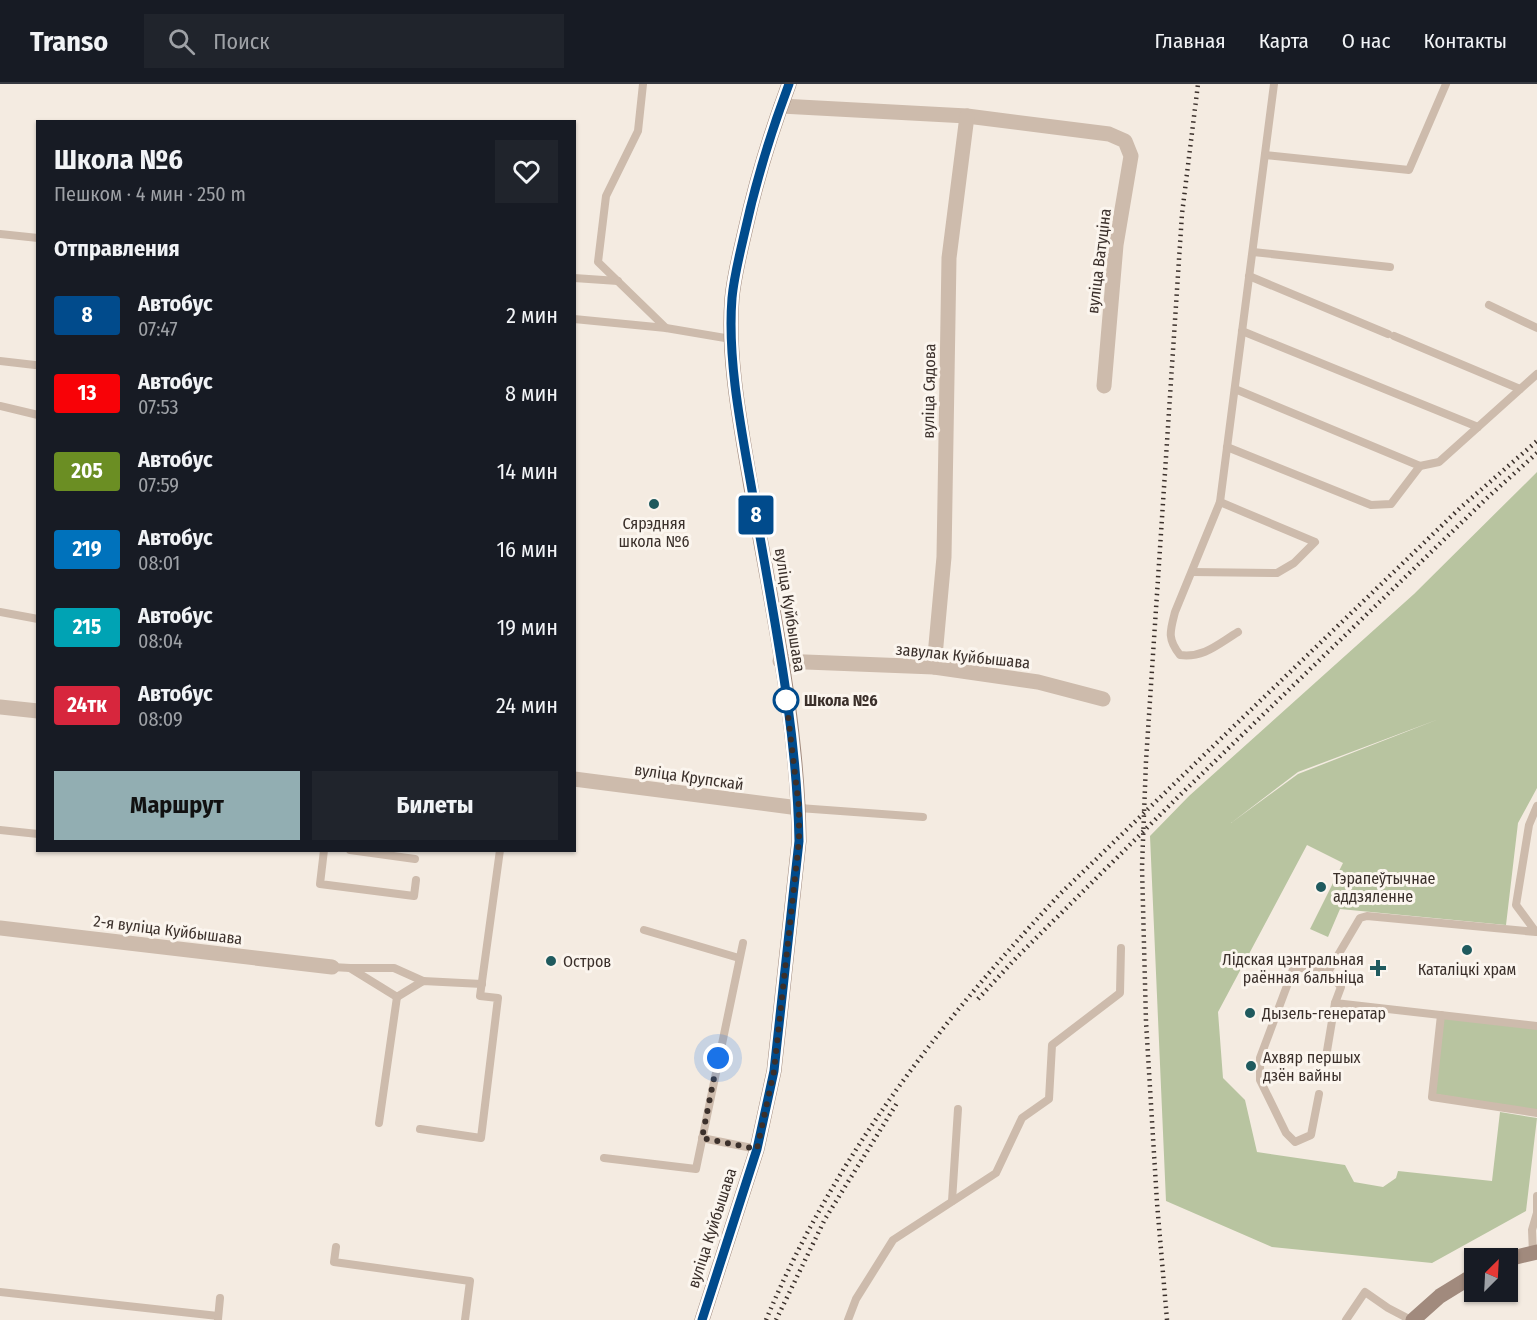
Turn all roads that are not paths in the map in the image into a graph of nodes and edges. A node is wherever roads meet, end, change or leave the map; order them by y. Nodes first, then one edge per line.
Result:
1 (644, 84) edge
2 (789, 84) edge
3 (1274, 84) edge
4 (1446, 84) edge
5 (781, 106) junction
6 (967, 116) junction
7 (1265, 155) junction
8 (0, 234) edge
9 (36, 238) edge
10 (1252, 252) junction
11 (1390, 267) dead end
12 (1249, 276) junction
13 (576, 278) edge
14 (618, 281) junction
15 (1489, 305) dead end
16 (576, 320) edge
17 (666, 328) junction
18 (1537, 328) edge
19 (1242, 331) junction
20 (731, 339) junction
21 (0, 361) edge
22 (35, 365) dead end
23 (1537, 374) edge
24 (1104, 386) dead end
25 (1235, 389) junction
26 (1520, 389) junction
27 (0, 406) edge
28 (36, 415) edge
29 (1478, 427) junction
30 (1227, 447) junction
31 (1420, 465) junction
32 (1220, 502) junction
33 (1192, 572) junction
34 (0, 612) edge
35 (36, 619) edge
36 (1238, 632) dead end
37 (780, 661) junction
38 (934, 667) junction
39 (1103, 699) dead end
40 (0, 707) edge
41 (36, 711) edge
42 (576, 779) edge
43 (1537, 806) edge
44 (799, 808) junction
45 (923, 817) dead end
46 (1533, 826) edge
47 (0, 830) edge
48 (36, 834) edge
49 (324, 852) edge
50 (365, 852) edge
51 (500, 852) edge
52 (416, 859) dead end
53 (416, 880) dead end
54 (0, 928) edge
55 (644, 930) dead end
56 (1537, 933) edge
57 (743, 943) dead end
58 (1121, 948) dead end
59 (739, 958) junction
60 (332, 967) joint
61 (350, 968) junction
62 (1328, 972) junction
63 (423, 981) junction
64 (482, 984) junction
65 (397, 996) junction
66 (1335, 1003) junction
67 (1441, 1015) junction
68 (1537, 1026) edge
69 (1326, 1057) dead end
70 (1319, 1094) dead end
71 (958, 1109) dead end
72 (1537, 1113) edge
73 (379, 1123) dead end
74 (420, 1130) dead end
75 (702, 1138) junction
76 (757, 1149) junction
77 (604, 1158) dead end
78 (1537, 1196) edge
79 (952, 1202) junction
80 (336, 1246) dead end
81 (1535, 1252) edge
82 (1518, 1256) edge
83 (1464, 1281) edge
84 (0, 1292) edge
85 (220, 1298) dead end
86 (218, 1318) edge
87 (465, 1320) edge
88 (702, 1320) edge
89 (848, 1320) edge
90 (1346, 1320) edge
91 (1412, 1320) edge

1 - 14 lane
2 - 5 main road, вуліца Куйбышава
3 - 7 lane
4 - 7 lane
5 - 6 street
5 - 20 main road, вуліца Куйбышава
6 - 24 street, вуліца Ватуціна
6 - 38 street, вуліца Сядова
7 - 10 lane
8 - 9 lane
10 - 11 lane
10 - 12 lane
12 - 19 lane
12 - 26 lane
13 - 14 lane
14 - 17 lane
15 - 18 lane
16 - 17 lane
17 - 20 lane
19 - 25 lane
19 - 29 lane
20 - 37 main road, вуліца Куйбышава
21 - 22 lane
23 - 26 lane
25 - 30 lane
25 - 31 lane
26 - 29 lane
27 - 28 lane
29 - 31 lane
30 - 31 lane
30 - 32 lane
32 - 33 lane
32 - 33 lane
33 - 36 lane
34 - 35 lane
37 - 38 street, завулак Куйбышава
37 - 44 main road, вуліца Куйбышава
38 - 39 street, завулак Куйбышава
40 - 41 street
42 - 44 street, вуліца Крупскай
43 - 46 lane
44 - 45 lane
44 - 76 main road, вуліца Куйбышава
46 - 56 lane
47 - 48 lane
49 - 53 lane
50 - 52 lane
51 - 64 lane
54 - 60 street, 2-я вуліца Куйбышава
55 - 59 lane
56 - 62 lane
57 - 59 lane
58 - 79 lane
59 - 75 lane
60 - 61 lane
61 - 63 lane
61 - 65 lane
62 - 66 lane
62 - 70 lane
63 - 64 lane
63 - 65 lane
64 - 74 lane
65 - 73 lane
66 - 67 lane
66 - 69 lane
67 - 68 lane
67 - 72 lane
71 - 79 lane
75 - 76 lane
75 - 77 lane
76 - 88 main road, вуліца Куйбышава
78 - 81 lane
79 - 89 lane
80 - 87 lane
81 - 82 main road
83 - 91 main road
84 - 86 lane
85 - 86 lane
90 - 91 lane

